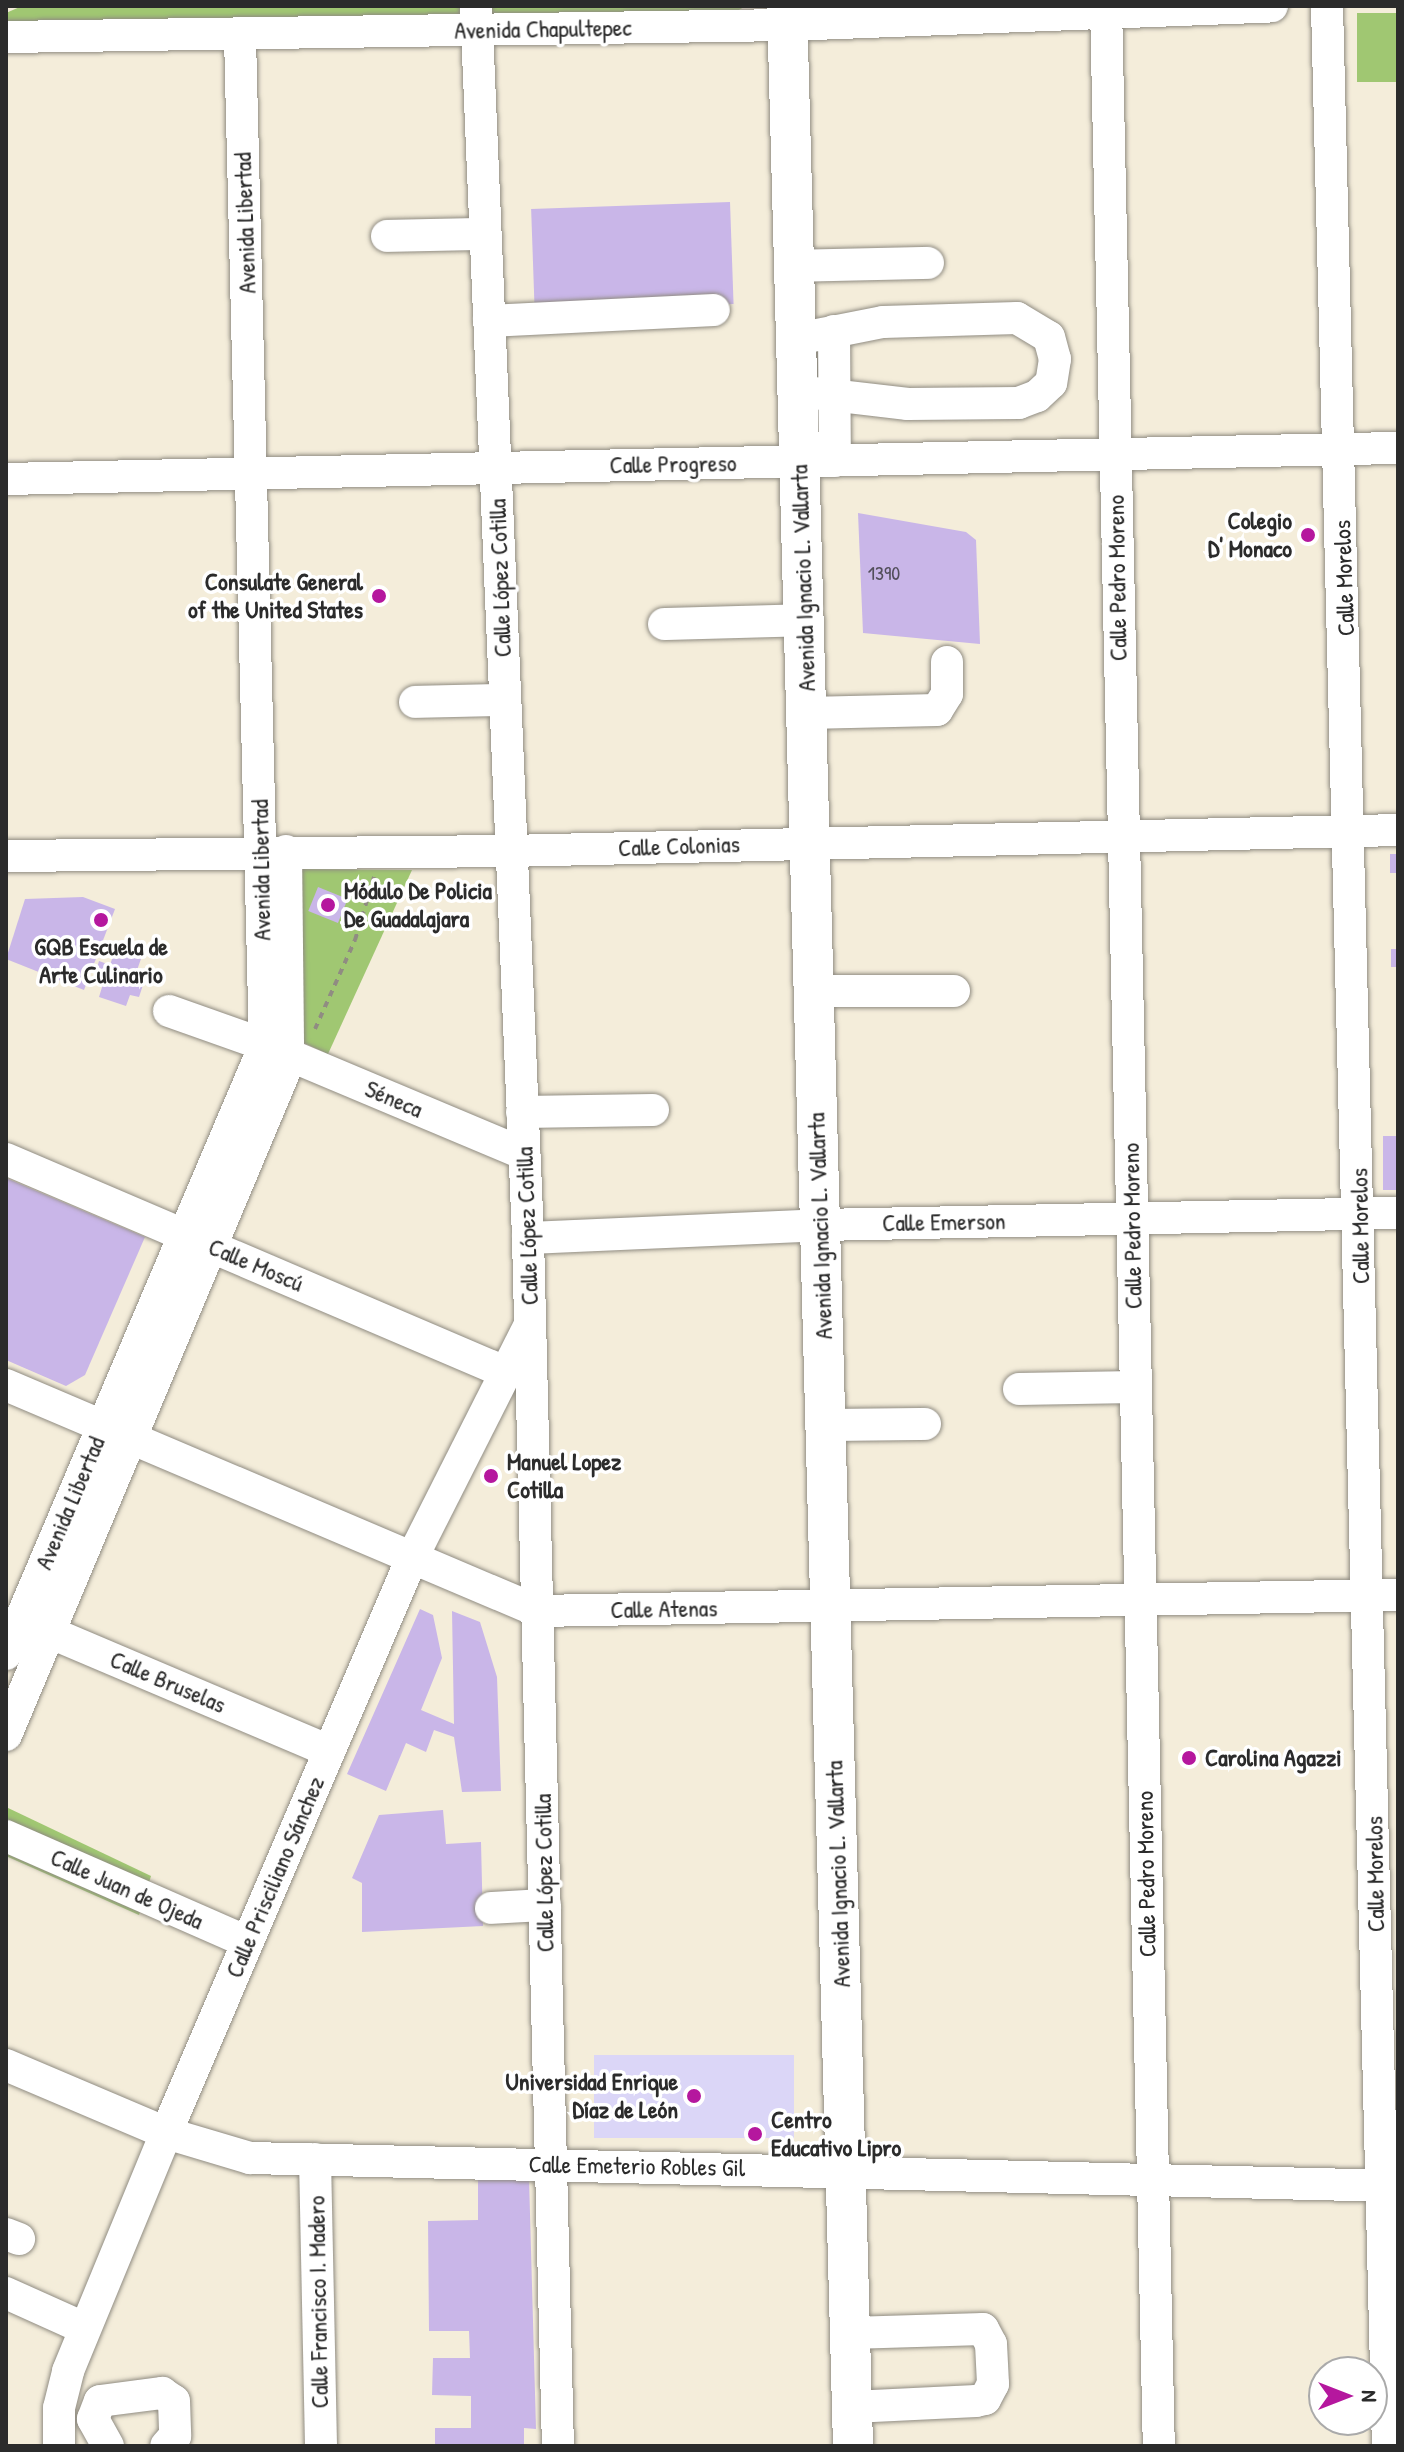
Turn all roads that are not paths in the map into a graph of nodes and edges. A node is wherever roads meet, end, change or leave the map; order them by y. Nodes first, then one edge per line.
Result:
1 (1272, 6) edge
2 (1327, 6) edge
3 (1106, 10) edge
4 (788, 15) edge
5 (476, 18) edge
6 (240, 34) junction
7 (6, 37) edge
8 (485, 234) junction
9 (387, 236) dead end
10 (928, 263) dead end
11 (794, 266) junction
12 (714, 310) dead end
13 (489, 321) junction
14 (815, 335) junction
15 (817, 393) junction
16 (1398, 448) edge
17 (1340, 449) junction
18 (1115, 454) junction
19 (818, 461) junction
20 (496, 468) junction
21 (252, 474) junction
22 (6, 479) edge
23 (804, 620) junction
24 (664, 624) dead end
25 (947, 662) dead end
26 (504, 700) junction
27 (415, 702) dead end
28 (807, 713) junction
29 (1398, 830) edge
30 (1351, 831) junction
31 (1123, 835) junction
32 (810, 842) junction
33 (273, 851) junction
34 (508, 851) junction
35 (6, 856) edge
36 (814, 991) junction
37 (954, 991) dead end
38 (169, 1011) dead end
39 (286, 1054) junction
40 (653, 1110) dead end
41 (522, 1112) junction
42 (524, 1154) junction
43 (6, 1159) edge
44 (1398, 1213) edge
45 (1360, 1214) junction
46 (1132, 1218) junction
47 (820, 1225) junction
48 (528, 1238) junction
49 (198, 1241) junction
50 (530, 1322) junction
51 (505, 1372) junction
52 (6, 1385) edge
53 (1135, 1387) junction
54 (1019, 1389) dead end
55 (925, 1424) dead end
56 (825, 1425) junction
57 (117, 1432) junction
58 (412, 1558) junction
59 (1383, 1595) edge
60 (1140, 1600) junction
61 (831, 1606) junction
62 (538, 1611) junction
63 (25, 1622) edge
64 (6, 1654) edge
65 (6, 1735) edge
66 (329, 1751) junction
67 (6, 1836) edge
68 (1386, 1851) edge
69 (545, 1905) junction
70 (491, 1908) dead end
71 (247, 1942) junction
72 (6, 2065) edge
73 (166, 2133) junction
74 (315, 2159) junction
75 (552, 2165) junction
76 (846, 2171) junction
77 (1153, 2177) junction
78 (1390, 2186) edge
79 (6, 2293) edge
80 (965, 2316) dead end
81 (850, 2326) junction
82 (84, 2328) junction
83 (852, 2407) junction
84 (100, 2432) edge
85 (59, 2433) edge
86 (166, 2446) edge
87 (321, 2446) edge
88 (558, 2446) edge
89 (853, 2446) edge
90 (1159, 2446) edge
91 (1388, 2446) edge

1 - 3 street, Avenida Chapultepec
2 - 17 street, Calle Morelos
3 - 4 street, Avenida Chapultepec
3 - 18 street, Calle Pedro Moreno
4 - 5 street, Avenida Chapultepec
4 - 11 main road, Avenida Ignacio L. Vallarta
5 - 6 street, Avenida Chapultepec
5 - 8 street, Calle López Cotilla
6 - 7 street, Avenida Chapultepec
6 - 21 street, Avenida Libertad
8 - 9 street
8 - 13 street, Calle López Cotilla
10 - 11 street
11 - 14 main road, Avenida Ignacio L. Vallarta
12 - 13 street
13 - 20 street, Calle López Cotilla
14 - 15 main road, Avenida Ignacio L. Vallarta
14 - 15 street
15 - 19 main road, Avenida Ignacio L. Vallarta
16 - 17 street, Calle Progreso
17 - 18 street, Calle Progreso
17 - 30 street, Calle Morelos
18 - 19 street, Calle Progreso
18 - 31 street, Calle Pedro Moreno
19 - 20 street, Calle Progreso
19 - 23 main road, Avenida Ignacio L. Vallarta
20 - 21 street, Calle Progreso
20 - 26 street, Calle López Cotilla
21 - 22 street, Calle Progreso
21 - 33 street, Avenida Libertad
23 - 24 street
23 - 28 main road, Avenida Ignacio L. Vallarta
25 - 28 street
26 - 27 street
26 - 34 street, Calle López Cotilla
28 - 32 main road, Avenida Ignacio L. Vallarta
29 - 30 street, Calle Colonias
30 - 31 street, Calle Colonias
30 - 45 street, Calle Morelos
31 - 32 street, Calle Colonias
31 - 46 street, Calle Pedro Moreno
32 - 34 street, Calle Colonias
32 - 36 main road, Avenida Ignacio L. Vallarta
33 - 34 street, Calle Colonias
33 - 35 street, Calle Colonias
33 - 39 street, Avenida Libertad
34 - 41 street, Calle López Cotilla
36 - 37 street
36 - 47 main road, Avenida Ignacio L. Vallarta
38 - 39 street, Séneca
39 - 42 street, Séneca
39 - 49 street, Avenida Libertad
40 - 41 street
41 - 42 street, Calle López Cotilla
42 - 48 street, Calle López Cotilla
43 - 49 street, Calle Moscú
44 - 45 street, Calle Emerson
45 - 46 street, Calle Emerson
45 - 59 street, Calle Morelos
46 - 47 street, Calle Emerson
46 - 53 street, Calle Pedro Moreno
47 - 48 street, Calle Emerson
47 - 56 main road, Avenida Ignacio L. Vallarta
48 - 50 street, Calle López Cotilla
49 - 51 street, Calle Moscú
49 - 57 street, Avenida Libertad
50 - 51 street, Calle Prisciliano Sánchez
50 - 62 street, Calle López Cotilla
51 - 58 street, Calle Prisciliano Sánchez
52 - 57 street, Calle Atenas
53 - 54 street
53 - 60 street, Calle Pedro Moreno
55 - 56 street
56 - 61 main road, Avenida Ignacio L. Vallarta
57 - 58 street, Calle Atenas
57 - 63 street, Avenida Libertad
58 - 62 street, Calle Atenas
58 - 66 street, Calle Prisciliano Sánchez
59 - 60 street, Calle Atenas
59 - 68 street, Calle Morelos
60 - 61 street, Calle Atenas
60 - 77 street, Calle Pedro Moreno
61 - 62 street, Calle Atenas
61 - 76 main road, Avenida Ignacio L. Vallarta
62 - 69 street, Calle López Cotilla
63 - 64 street, Avenida Libertad
63 - 65 street, Avenida Libertad
63 - 66 street, Calle Bruselas
66 - 71 street, Calle Prisciliano Sánchez
67 - 71 street, Calle Juan de Ojeda
68 - 78 street, Calle Morelos
69 - 70 street
69 - 75 street, Calle López Cotilla
71 - 73 street, Calle Prisciliano Sánchez
72 - 73 street, Calle Emeterio Robles Gil
73 - 74 street, Calle Emeterio Robles Gil
73 - 82 street, Calle Prisciliano Sánchez
74 - 75 street, Calle Emeterio Robles Gil
74 - 87 street, Calle Francisco I. Madero
75 - 76 street, Calle Emeterio Robles Gil
75 - 88 street, Calle López Cotilla
76 - 77 street, Calle Emeterio Robles Gil
76 - 81 main road, Avenida Ignacio L. Vallarta
77 - 78 street, Calle Emeterio Robles Gil
77 - 90 street, Calle Pedro Moreno
78 - 91 street, Calle Morelos
79 - 82 street
80 - 81 street
81 - 83 main road, Avenida Ignacio L. Vallarta
81 - 83 street
82 - 85 street, Calle Prisciliano Sánchez
83 - 89 main road, Avenida Ignacio L. Vallarta
84 - 85 street
84 - 86 street

